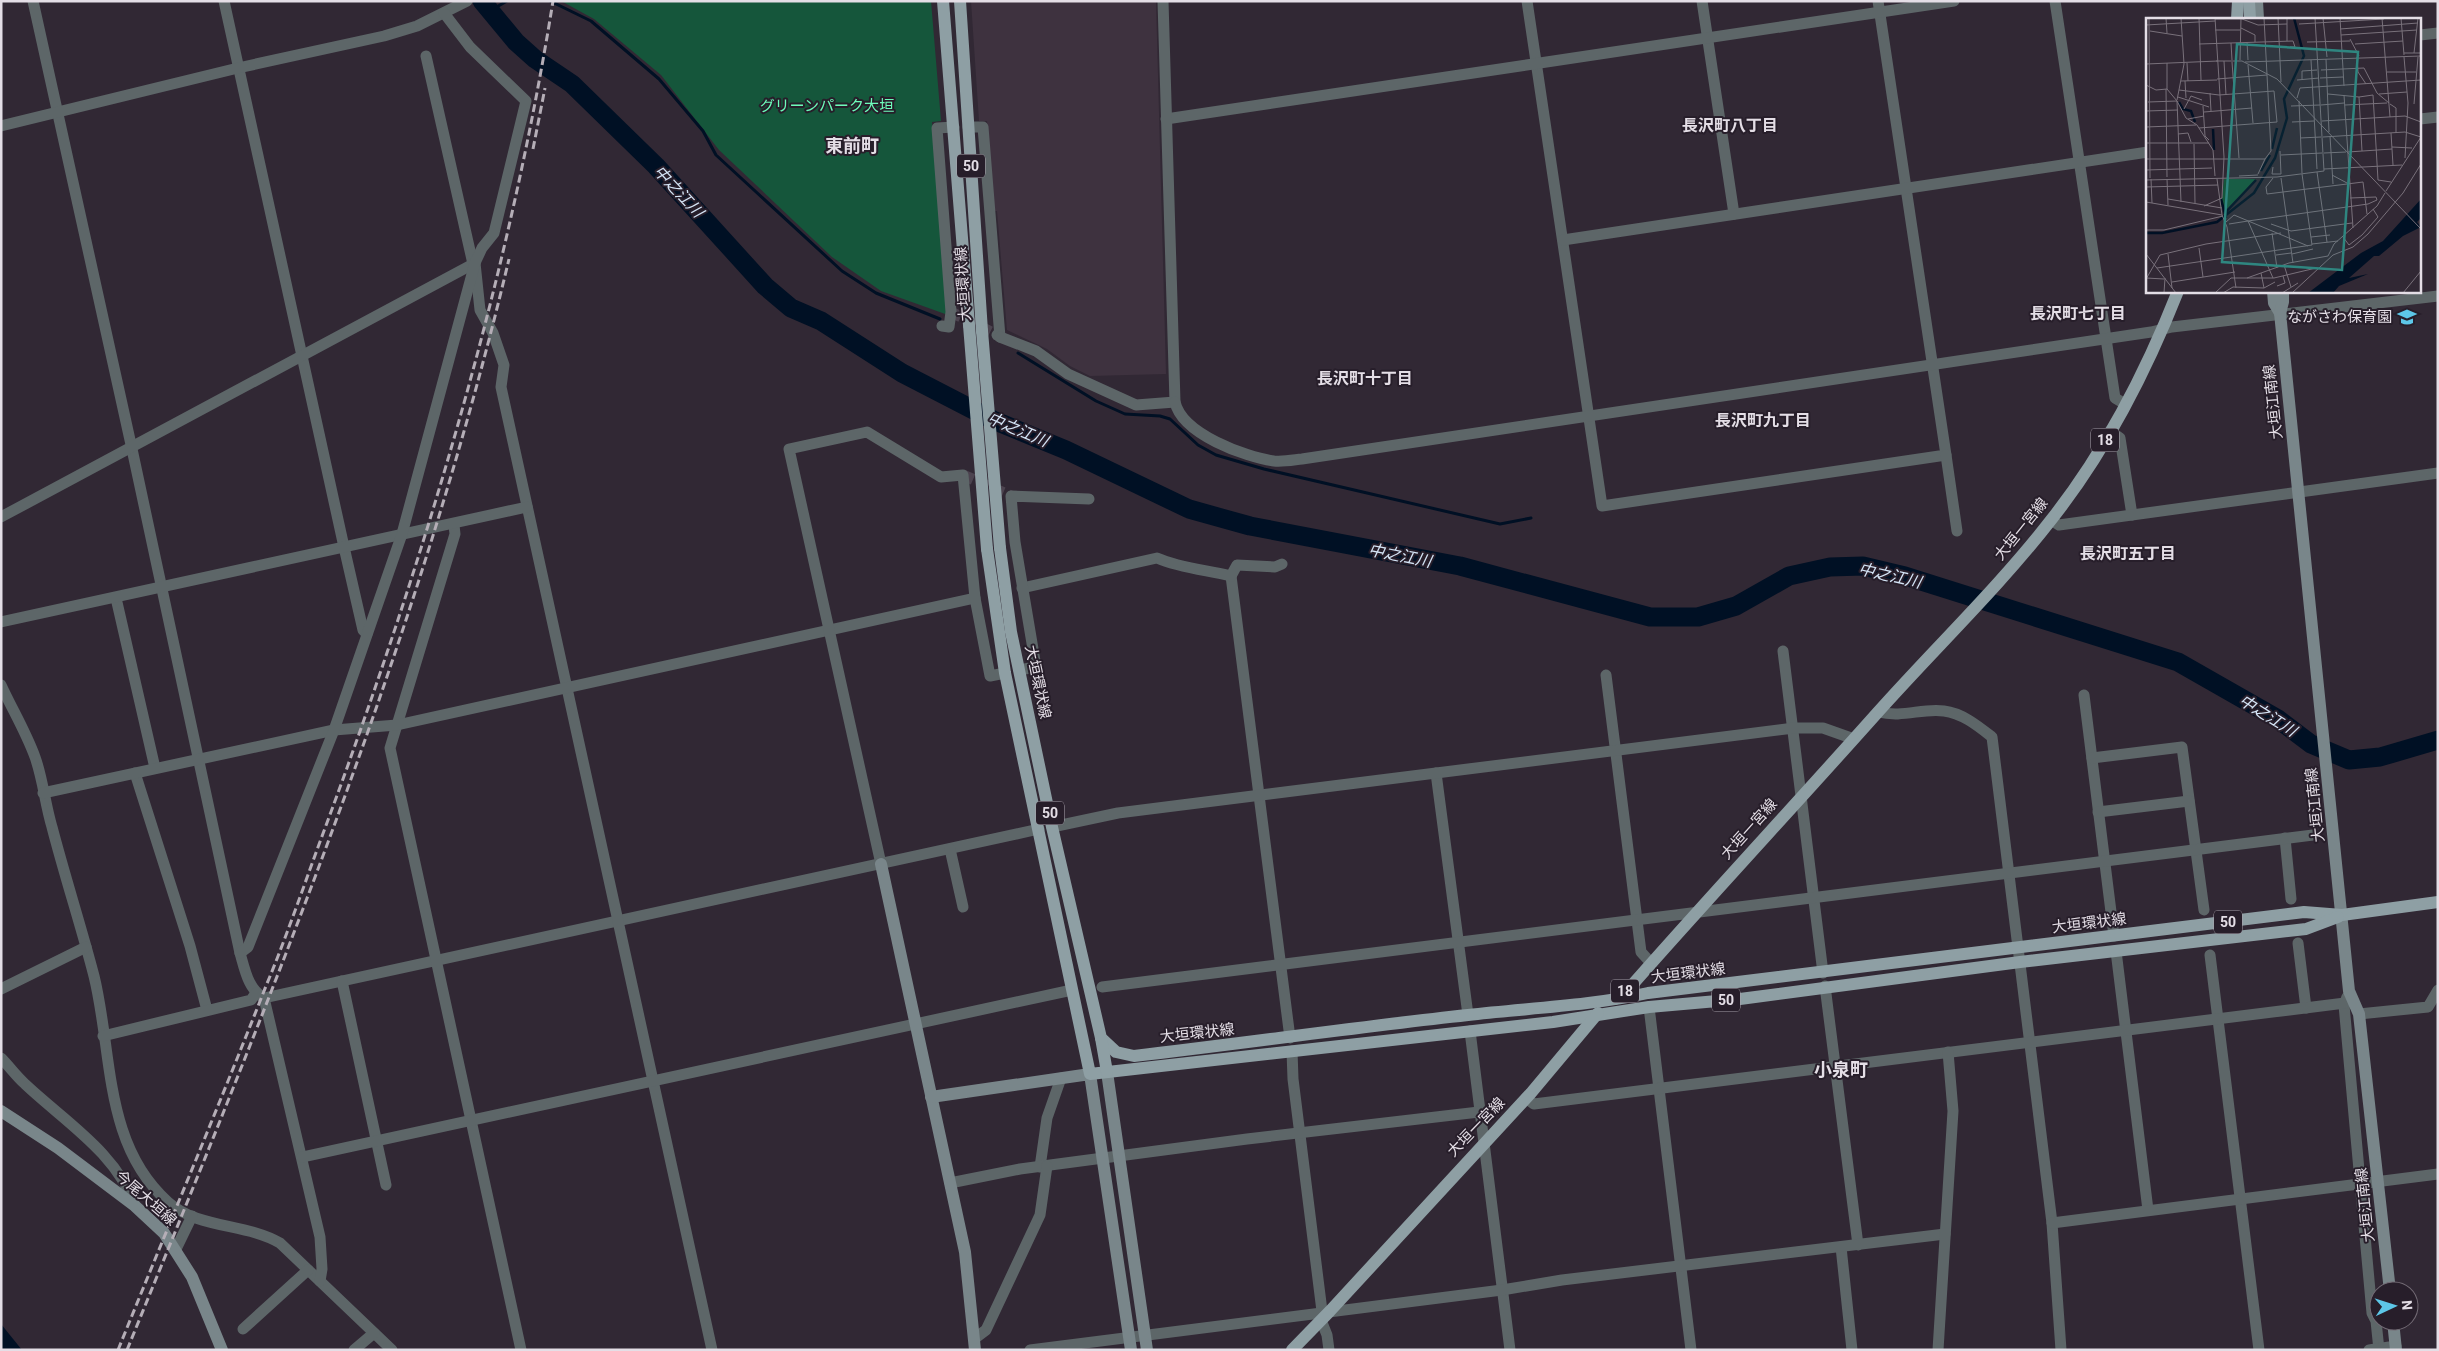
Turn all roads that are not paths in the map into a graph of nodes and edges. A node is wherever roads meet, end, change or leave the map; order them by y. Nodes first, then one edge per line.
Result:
1 (32, 1) edge
2 (224, 1) edge
3 (467, 1) edge
4 (943, 1) edge
5 (960, 1) edge
6 (1163, 1) edge
7 (1527, 1) edge
8 (1702, 1) edge
9 (1954, 1) edge
10 (2055, 1) edge
11 (2238, 1) edge
12 (2249, 1) edge
13 (2257, 1) edge
14 (1879, 7) edge
15 (448, 11) junction
16 (2237, 18) edge
17 (2250, 18) edge
18 (2258, 18) edge
19 (2438, 33) edge
20 (2422, 35) edge
21 (1708, 38) junction
22 (426, 56) dead end
23 (1537, 65) junction
24 (238, 68) junction
25 (56, 112) junction
26 (2438, 117) edge
27 (1166, 119) junction
28 (2422, 119) edge
29 (1, 126) edge
30 (954, 127) junction
31 (968, 128) junction
32 (2146, 152) edge
33 (2080, 162) junction
34 (1906, 188) junction
35 (1734, 214) junction
36 (1563, 240) junction
37 (474, 263) junction
38 (2178, 292) edge
39 (2273, 292) edge
40 (2282, 292) edge
41 (2438, 296) edge
42 (2280, 313) junction
43 (942, 326) dead end
44 (2163, 329) junction
45 (2105, 338) junction
46 (303, 356) junction
47 (1932, 363) junction
48 (1175, 402) junction
49 (2125, 404) junction
50 (1588, 416) junction
51 (2110, 431) junction
52 (132, 449) junction
53 (1946, 455) junction
54 (2438, 473) edge
55 (2299, 490) junction
56 (1089, 499) dead end
57 (527, 507) junction
58 (2132, 515) junction
59 (1, 517) edge
60 (2051, 520) junction
61 (454, 525) junction
62 (1957, 530) dead end
63 (402, 534) junction
64 (344, 547) junction
65 (994, 548) junction
66 (1282, 564) dead end
67 (1230, 576) junction
68 (161, 588) junction
69 (1022, 588) junction
70 (116, 598) junction
71 (975, 598) junction
72 (1, 622) edge
73 (829, 631) junction
74 (367, 634) junction
75 (1783, 650) dead end
76 (1019, 670) junction
77 (1006, 673) junction
78 (1606, 676) dead end
79 (1, 685) edge
80 (566, 688) junction
81 (2084, 695) dead end
82 (4, 700) edge
83 (1878, 712) junction
84 (397, 725) junction
85 (1794, 728) junction
86 (334, 730) junction
87 (1854, 739) junction
88 (1615, 749) junction
89 (199, 758) junction
90 (2092, 758) junction
91 (155, 768) junction
92 (135, 773) junction
93 (1436, 773) junction
94 (43, 793) junction
95 (1802, 795) junction
96 (1259, 796) junction
97 (2189, 801) junction
98 (2098, 812) junction
99 (1052, 827) junction
100 (1040, 829) junction
101 (2313, 835) dead end
102 (2285, 838) junction
103 (950, 849) junction
104 (2196, 850) junction
105 (2105, 862) junction
106 (881, 864) junction
107 (2008, 873) junction
108 (1812, 899) junction
109 (2291, 899) dead end
110 (2438, 902) edge
111 (963, 907) dead end
112 (2204, 910) dead end
113 (1696, 913) junction
114 (2342, 915) junction
115 (1636, 919) junction
116 (618, 921) junction
117 (2114, 936) junction
118 (1459, 942) junction
119 (2298, 943) dead end
120 (86, 947) junction
121 (2020, 949) junction
122 (2116, 951) junction
123 (240, 953) junction
124 (2210, 955) dead end
125 (436, 961) junction
126 (2020, 962) junction
127 (1651, 963) junction
128 (1280, 965) junction
129 (1823, 973) junction
130 (342, 981) junction
131 (1825, 986) junction
132 (1102, 987) dead end
133 (1, 989) edge
134 (1072, 990) junction
135 (2438, 990) edge
136 (260, 996) junction
137 (2347, 997) junction
138 (1614, 1001) junction
139 (1649, 1007) junction
140 (2306, 1008) junction
141 (207, 1010) junction
142 (1468, 1014) junction
143 (2360, 1014) junction
144 (1596, 1015) junction
145 (2217, 1018) junction
146 (915, 1023) junction
147 (2125, 1030) junction
148 (1470, 1031) junction
149 (103, 1036) junction
150 (1101, 1038) junction
151 (2030, 1042) junction
152 (1291, 1045) junction
153 (1948, 1052) junction
154 (1134, 1056) junction
155 (1, 1058) edge
156 (1834, 1066) junction
157 (1107, 1072) junction
158 (1090, 1074) junction
159 (1061, 1078) junction
160 (652, 1080) junction
161 (1658, 1088) junction
162 (931, 1097) junction
163 (1526, 1098) junction
164 (1, 1111) edge
165 (1479, 1112) junction
166 (470, 1120) junction
167 (1301, 1133) junction
168 (377, 1141) junction
169 (1483, 1145) junction
170 (302, 1157) junction
171 (1118, 1157) junction
172 (1102, 1159) junction
173 (1044, 1166) junction
174 (2438, 1174) edge
175 (950, 1183) junction
176 (2379, 1184) junction
177 (386, 1185) dead end
178 (2358, 1185) junction
179 (2240, 1199) junction
180 (135, 1206) junction
181 (2148, 1210) junction
182 (192, 1216) junction
183 (2052, 1223) junction
184 (1945, 1234) junction
185 (1858, 1245) junction
186 (1841, 1247) junction
187 (176, 1249) junction
188 (1680, 1266) junction
189 (308, 1270) junction
190 (320, 1281) junction
191 (2389, 1281) edge
192 (1502, 1290) junction
193 (1325, 1314) junction
194 (243, 1329) dead end
195 (2395, 1331) edge
196 (374, 1333) junction
197 (1145, 1336) junction
198 (1130, 1344) edge
199 (974, 1345) edge
200 (2396, 1348) edge
201 (2376, 1349) edge
202 (222, 1350) edge
203 (354, 1350) edge
204 (392, 1350) edge
205 (521, 1350) edge
206 (712, 1350) edge
207 (1030, 1350) edge
208 (1147, 1350) edge
209 (1292, 1350) edge
210 (1329, 1350) edge
211 (1510, 1350) edge
212 (1691, 1350) edge
213 (1852, 1350) edge
214 (1938, 1350) edge
215 (2061, 1350) edge
216 (2260, 1350) edge

1 - 25 street
2 - 24 street
3 - 15 street
4 - 30 main road, 大垣環状線 / 50
5 - 31 main road, 大垣環状線 / 50
6 - 27 street
7 - 23 street
8 - 21 street
9 - 14 street
10 - 33 street
11 - 16 main road
12 - 17 main road
13 - 18 main road
14 - 21 street
14 - 34 street
15 - 24 street
15 - 37 street
19 - 20 street
21 - 23 street
21 - 35 street
22 - 37 street
23 - 27 street
23 - 36 street
24 - 25 street
24 - 46 street
25 - 29 street
25 - 52 street
26 - 28 street
27 - 48 street
30 - 43 street
30 - 65 main road, 大垣環状線 / 50, bridge
31 - 48 street
31 - 65 main road, 大垣環状線 / 50, bridge
32 - 33 street
33 - 34 street
33 - 45 street
34 - 35 street
34 - 47 street
35 - 36 street
36 - 50 street
37 - 46 street
37 - 57 street
37 - 63 street
38 - 44 main road, 大垣一宮線 / 18
39 - 42 main road, 大垣江南線
40 - 42 main road, 大垣江南線
41 - 42 street
42 - 44 street
42 - 55 main road, 大垣江南線
44 - 45 street
44 - 49 main road, 大垣一宮線 / 18
45 - 47 street
45 - 49 street
46 - 52 street
46 - 64 street
47 - 50 street
47 - 53 street
48 - 50 street
49 - 51 main road, 大垣一宮線 / 18
50 - 53 street
51 - 58 street
51 - 60 main road, 大垣一宮線 / 18
52 - 59 street
52 - 68 street
53 - 62 street
54 - 55 street
55 - 58 street
55 - 114 main road, 大垣江南線
56 - 69 street
57 - 61 street
57 - 80 street
58 - 60 street
60 - 83 main road, 大垣一宮線 / 18
61 - 63 street
61 - 84 street
63 - 64 street
63 - 74 street
64 - 68 street
64 - 74 street
65 - 76 main road, 大垣環状線 / 50
65 - 77 main road, 大垣環状線 / 50
66 - 67 street
67 - 69 street
67 - 96 street
68 - 70 street
68 - 89 street
69 - 76 street
70 - 72 street
70 - 91 street
71 - 73 street
71 - 73 street
71 - 77 street
73 - 80 street
73 - 106 street
74 - 86 street
75 - 85 street
76 - 99 main road, 大垣環状線 / 50
77 - 100 main road, 大垣環状線 / 50
78 - 88 street
79 - 82 street
80 - 84 street
80 - 116 street
81 - 90 street
82 - 94 street
83 - 87 main road, 大垣一宮線 / 18
83 - 107 street
84 - 86 street
84 - 125 street
85 - 87 street
85 - 88 street
85 - 95 street
86 - 89 street
86 - 123 street
87 - 95 main road, 大垣一宮線 / 18
88 - 93 street
88 - 115 street
89 - 91 street
89 - 123 street
90 - 97 street
90 - 98 street
91 - 92 street
92 - 94 street
92 - 141 street
93 - 96 street
93 - 118 street
94 - 120 street
95 - 108 street
95 - 113 main road, 大垣一宮線 / 18
96 - 99 street
96 - 128 street
97 - 98 street
97 - 104 street
98 - 105 street
99 - 150 main road, 大垣環状線 / 50
100 - 103 street
100 - 134 main road, 大垣環状線 / 50
101 - 102 street
102 - 104 street
102 - 109 street
103 - 106 street
103 - 111 street
104 - 105 street
104 - 112 street
105 - 107 street
105 - 117 street
106 - 116 street
106 - 146 main road
107 - 108 street
107 - 121 street
108 - 113 street
108 - 129 street
110 - 114 main road, 大垣環状線 / 50
113 - 115 street
113 - 127 main road, 大垣一宮線 / 18
114 - 117 main road, 大垣環状線 / 50
114 - 122 main road, 大垣環状線 / 50
114 - 137 main road, 大垣江南線
115 - 118 street
115 - 127 street
116 - 125 street
116 - 160 street
117 - 121 main road, 大垣環状線 / 50
118 - 128 street
118 - 142 street
119 - 140 street
120 - 133 street
120 - 149 street
121 - 126 street
121 - 129 main road, 大垣環状線 / 50
122 - 126 main road, 大垣環状線 / 50
122 - 147 street
123 - 136 street
124 - 145 street
125 - 130 street
125 - 166 street
126 - 131 main road, 大垣環状線 / 50
126 - 151 street
127 - 138 main road, 大垣一宮線 / 18
128 - 132 street
128 - 152 street
129 - 138 main road, 大垣環状線 / 50
130 - 136 street
130 - 168 street
131 - 139 main road, 大垣環状線 / 50
131 - 156 street
134 - 146 street
134 - 158 main road, 大垣環状線 / 50
135 - 143 street
136 - 141 street
136 - 170 street
137 - 140 street
137 - 143 main road, 大垣江南線
137 - 178 street
138 - 142 main road, 大垣環状線 / 50
138 - 144 main road, 大垣一宮線 / 18
139 - 144 main road, 大垣環状線 / 50
139 - 161 street
140 - 145 street
141 - 149 street
142 - 152 main road, 大垣環状線 / 50
143 - 176 main road, 大垣江南線
144 - 148 main road, 大垣環状線 / 50
144 - 163 main road, 大垣一宮線 / 18
145 - 147 street
145 - 179 street
146 - 160 street
146 - 162 main road
147 - 151 street
147 - 181 street
148 - 152 main road, 大垣環状線 / 50
148 - 165 street
149 - 182 street
150 - 154 main road, 大垣環状線 / 50
150 - 157 main road, 50
151 - 153 street
151 - 183 street
152 - 154 main road, 大垣環状線 / 50
152 - 157 main road, 大垣環状線 / 50
152 - 167 street
153 - 156 street
153 - 184 street
154 - 157 main road, 50
155 - 180 street
156 - 161 street
156 - 185 street
157 - 158 main road, 50
157 - 171 main road
158 - 159 main road
158 - 172 main road
159 - 162 main road
159 - 173 street
160 - 166 street
160 - 206 street
161 - 163 street
161 - 188 street
162 - 175 main road
163 - 169 main road, 大垣一宮線 / 18
164 - 180 main road, 今尾大垣線
165 - 167 street
165 - 169 street
166 - 168 street
166 - 205 street
167 - 171 street
167 - 193 street
168 - 170 street
168 - 177 street
169 - 192 street
169 - 193 main road, 大垣一宮線 / 18
170 - 190 street
171 - 172 street
171 - 197 main road
172 - 173 street
172 - 198 main road
173 - 175 street
173 - 199 street
174 - 176 street
175 - 199 main road
176 - 178 street
176 - 191 main road, 大垣江南線
178 - 179 street
178 - 201 street
179 - 181 street
179 - 216 street
180 - 187 main road, 今尾大垣線
181 - 183 street
182 - 187 street
182 - 189 street
183 - 215 street
184 - 185 street
184 - 214 street
185 - 186 street
186 - 188 street
186 - 213 street
187 - 202 main road, 今尾大垣線
188 - 192 street
188 - 212 street
189 - 190 street
189 - 194 street
190 - 196 street
192 - 193 street
192 - 211 street
193 - 197 street
193 - 209 main road, 大垣一宮線 / 18
193 - 210 street
195 - 200 main road
196 - 203 street
196 - 204 street
197 - 198 street
197 - 208 main road
198 - 207 street
200 - 201 street

